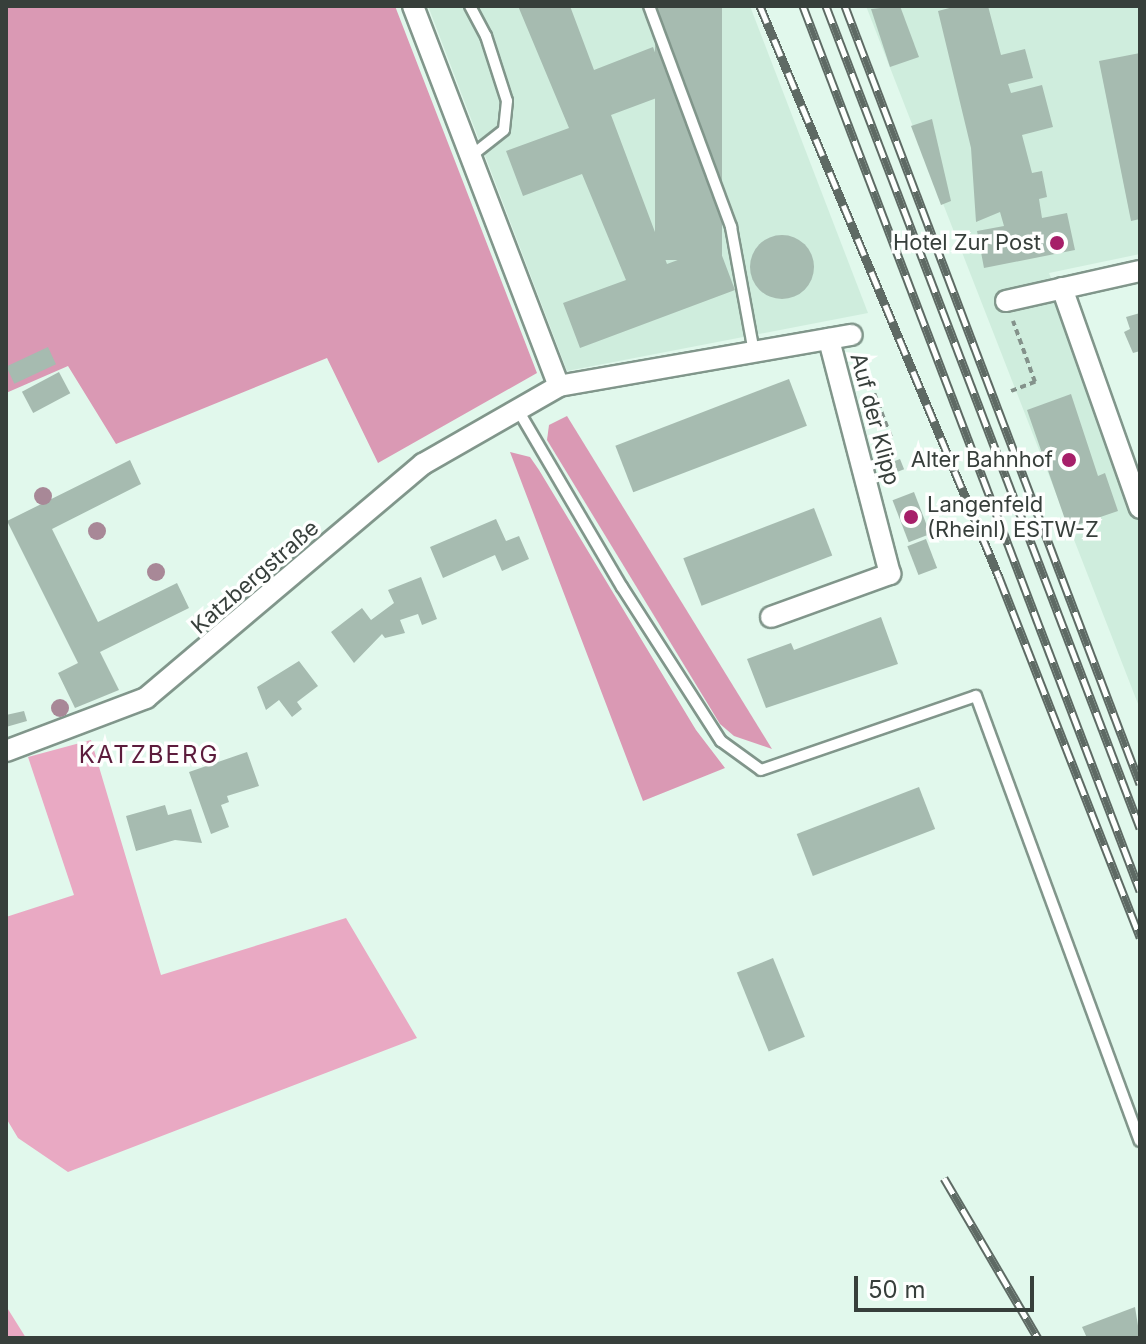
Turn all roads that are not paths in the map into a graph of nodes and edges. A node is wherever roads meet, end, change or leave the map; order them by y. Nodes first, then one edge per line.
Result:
1 (413, 6) edge
2 (470, 6) edge
3 (649, 6) edge
4 (471, 156) junction
5 (1140, 271) edge
6 (1062, 288) junction
7 (1009, 310) road end
8 (852, 335) road end
9 (829, 339) junction
10 (754, 352) junction
11 (559, 386) junction
12 (518, 410) junction
13 (1140, 508) edge
14 (771, 617) dead end
15 (6, 751) edge
16 (1140, 1141) edge

1 - 4 street
2 - 4 lane
3 - 10 lane
4 - 11 street
5 - 6 street
6 - 7 street
6 - 13 street
8 - 9 street, Katzbergstraße
9 - 10 street, Katzbergstraße
9 - 14 street, Auf der Klipp
10 - 11 street, Katzbergstraße
11 - 12 street, Katzbergstraße
12 - 15 street, Katzbergstraße
12 - 16 lane

